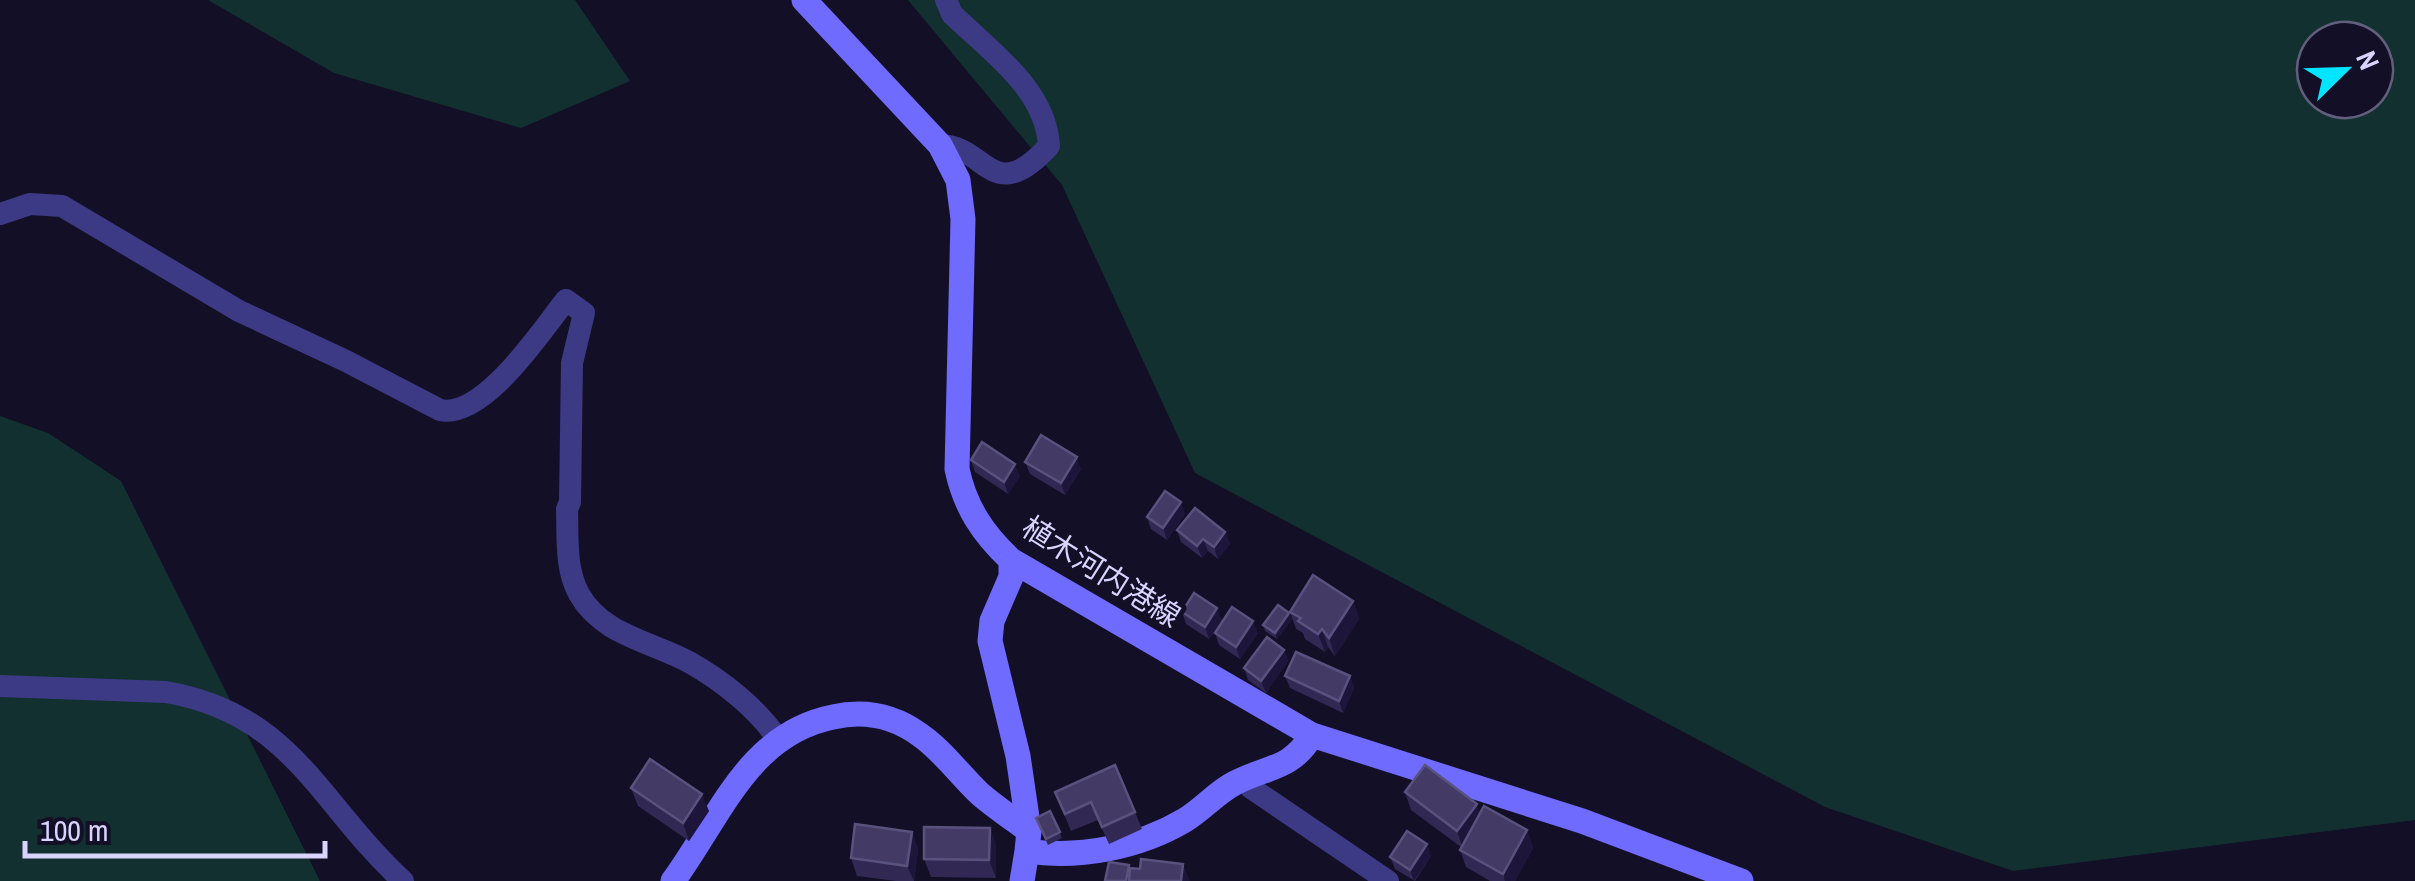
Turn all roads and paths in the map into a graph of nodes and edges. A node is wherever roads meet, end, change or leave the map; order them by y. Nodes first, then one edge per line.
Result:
1 (804, 0) edge
2 (946, 0) edge
3 (940, 145) junction
4 (0, 214) edge
5 (1011, 560) junction
6 (0, 686) edge
7 (1312, 735) junction
8 (777, 738) junction
9 (1245, 779) junction
10 (1028, 841) junction
11 (403, 881) edge
12 (673, 881) edge
13 (1022, 881) edge
14 (1388, 881) edge
15 (1740, 881) edge

1 - 3 main road, 植木河内港線
2 - 3 street
3 - 5 main road, 植木河内港線
4 - 8 street
5 - 7 main road, 植木河内港線
5 - 10 main road
6 - 11 street
7 - 9 main road
7 - 15 main road, 植木河内港線
8 - 10 main road
8 - 12 main road
9 - 10 main road
9 - 14 street
10 - 13 main road

